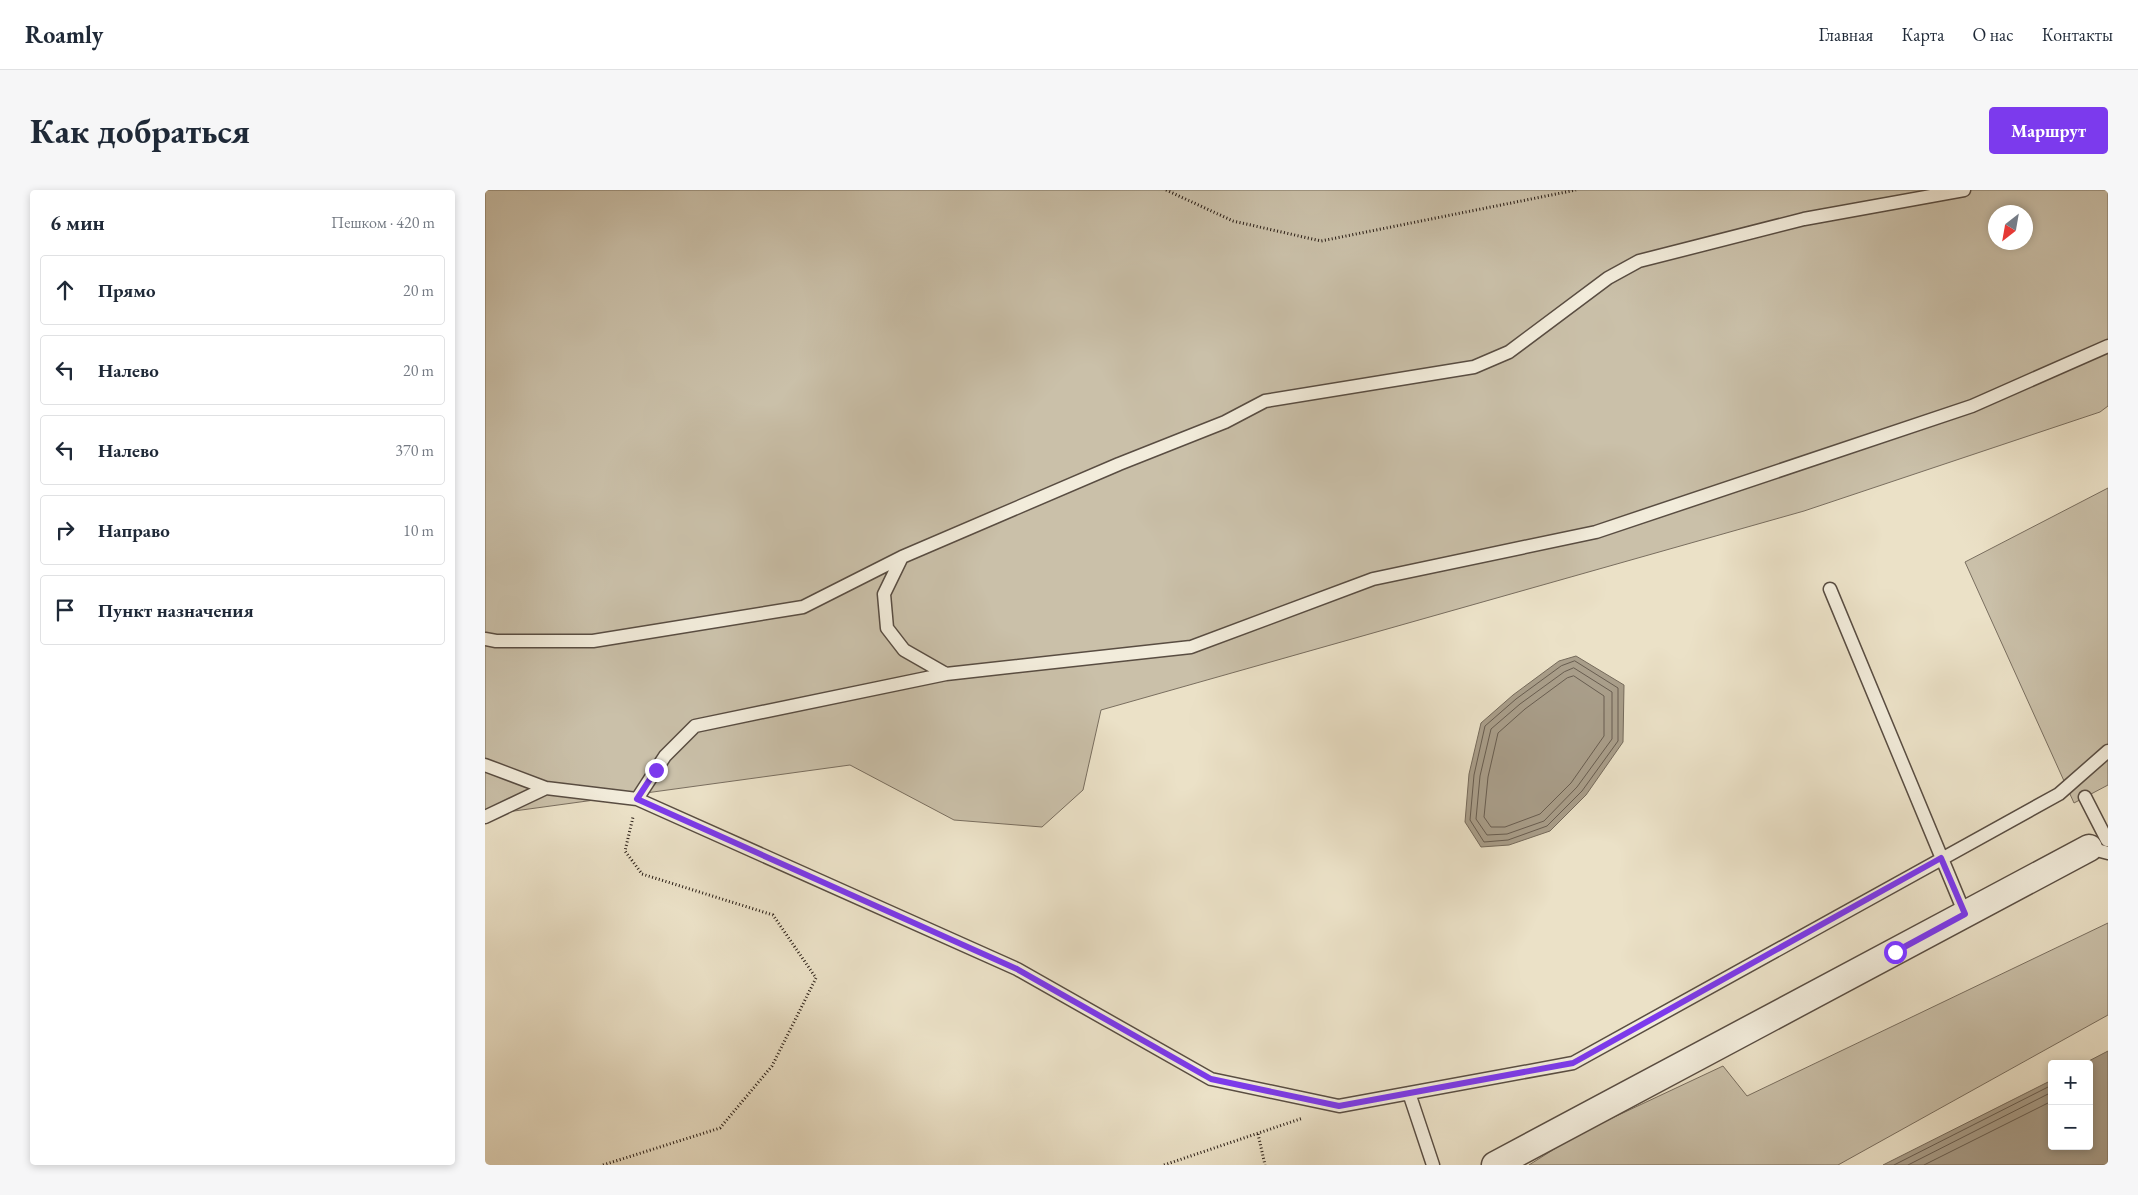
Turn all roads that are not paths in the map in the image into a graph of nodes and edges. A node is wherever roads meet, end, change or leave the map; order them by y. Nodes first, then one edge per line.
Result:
1 (1964, 190) edge
2 (2108, 346) edge
3 (902, 557) junction
4 (1830, 589) dead end
5 (485, 639) edge
6 (946, 674) junction
7 (2108, 751) edge
8 (485, 765) edge
9 (546, 788) junction
10 (2085, 797) dead end
11 (637, 799) junction
12 (485, 817) edge
13 (2103, 845) edge
14 (1941, 858) junction
15 (1965, 914) junction
16 (1409, 1093) junction
17 (1433, 1165) edge
18 (1495, 1165) edge

1 - 3 lane
2 - 6 lane
3 - 5 lane
3 - 6 lane
4 - 14 lane
6 - 11 lane
7 - 14 lane
8 - 9 lane
9 - 11 lane
9 - 12 lane
10 - 13 lane
11 - 16 lane
13 - 15 street
14 - 15 lane
14 - 16 lane
15 - 18 street
16 - 17 lane

